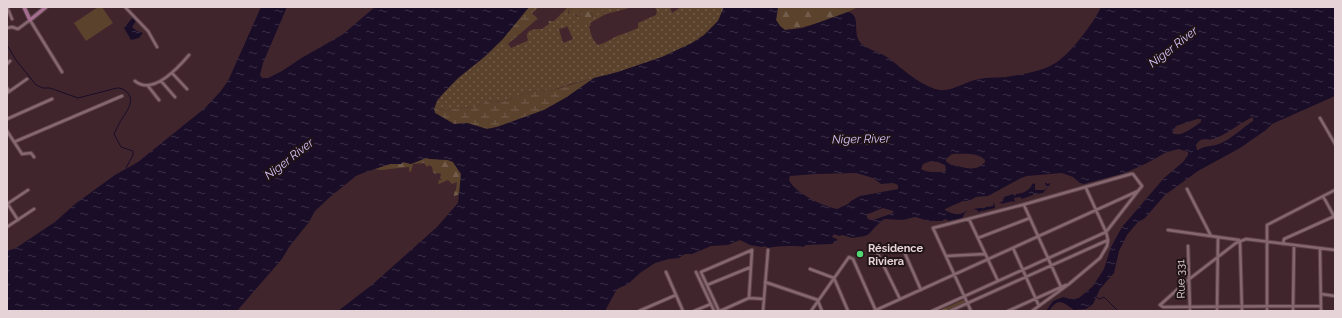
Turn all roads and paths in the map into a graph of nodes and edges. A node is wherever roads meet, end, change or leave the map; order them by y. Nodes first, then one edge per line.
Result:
1 (7, 7) edge
2 (24, 7) edge
3 (46, 7) edge
4 (125, 7) edge
5 (12, 19) dead end
6 (30, 20) junction
7 (7, 27) edge
8 (157, 47) dead end
9 (189, 55) dead end
10 (62, 72) dead end
11 (172, 73) junction
12 (27, 79) dead end
13 (161, 80) junction
14 (135, 81) dead end
15 (148, 86) junction
16 (7, 88) edge
17 (187, 89) dead end
18 (8, 92) edge
19 (122, 96) dead end
20 (175, 97) dead end
21 (52, 99) dead end
22 (159, 100) dead end
23 (1320, 118) dead end
24 (7, 119) edge
25 (7, 131) edge
26 (1334, 138) edge
27 (14, 142) junction
28 (1335, 144) edge
29 (34, 157) dead end
30 (1086, 188) junction
31 (1187, 189) dead end
32 (28, 190) dead end
33 (1335, 190) edge
34 (1138, 191) junction
35 (1323, 196) junction
36 (7, 203) edge
37 (1024, 205) junction
38 (34, 209) dead end
39 (1096, 210) junction
40 (1335, 217) edge
41 (969, 218) junction
42 (1030, 218) junction
43 (18, 220) junction
44 (7, 227) edge
45 (1168, 230) dead end
46 (1106, 232) junction
47 (1211, 236) junction
48 (1039, 237) junction
49 (1218, 237) junction
50 (978, 238) junction
51 (1108, 240) junction
52 (1240, 242) junction
53 (1266, 242) junction
54 (1282, 244) junction
55 (1294, 245) junction
56 (1188, 246) dead end
57 (1013, 248) junction
58 (903, 249) dead end
59 (1320, 249) junction
60 (768, 250) dead end
61 (876, 250) dead end
62 (1335, 250) edge
63 (985, 254) junction
64 (946, 256) junction
65 (1048, 258) junction
66 (1217, 258) junction
67 (988, 259) junction
68 (1052, 265) junction
69 (751, 267) junction
70 (810, 269) dead end
71 (1023, 270) junction
72 (666, 272) dead end
73 (696, 272) dead end
74 (955, 275) junction
75 (1026, 277) junction
76 (834, 278) junction
77 (1188, 280) junction
78 (998, 281) junction
79 (765, 282) junction
80 (1070, 283) junction
81 (707, 285) junction
82 (1061, 287) junction
83 (921, 290) junction
84 (1321, 294) junction
85 (676, 295) junction
86 (965, 296) junction
87 (1335, 296) edge
88 (749, 298) junction
89 (764, 299) junction
90 (900, 299) junction
91 (1036, 299) junction
92 (818, 301) junction
93 (968, 303) junction
94 (711, 304) junction
95 (1039, 306) junction
96 (1217, 306) junction
97 (1242, 306) junction
98 (1267, 306) junction
99 (1321, 306) junction
100 (1190, 307) junction
101 (1293, 307) junction
102 (639, 311) edge
103 (683, 311) edge
104 (694, 311) edge
105 (714, 311) edge
106 (719, 311) edge
107 (763, 311) edge
108 (811, 311) edge
109 (822, 311) edge
110 (848, 311) edge
111 (875, 311) edge
112 (932, 311) edge
113 (950, 311) edge
114 (971, 311) edge
115 (1008, 311) edge
116 (1032, 311) edge
117 (1190, 311) edge
118 (1217, 311) edge
119 (1242, 311) edge
120 (1267, 311) edge
121 (1293, 311) edge
122 (1321, 311) edge

1 - 5 street
2 - 6 street
3 - 6 street
4 - 8 street
6 - 7 street
6 - 10 street
9 - 11 street
11 - 13 street
11 - 17 street
12 - 18 street
13 - 15 street
13 - 20 street
14 - 15 street
15 - 22 street
16 - 18 street
19 - 27 street
21 - 24 street
23 - 26 street
25 - 27 street
26 - 28 street
27 - 29 street
30 - 34 street
30 - 37 street
30 - 39 street
31 - 47 street
32 - 36 street
33 - 35 street
34 - 39 street
34 - 46 street
35 - 40 street
35 - 53 street
36 - 43 street
37 - 41 street
37 - 42 street
38 - 43 street
39 - 46 street
39 - 48 street
40 - 54 street
41 - 50 street
41 - 64 street
42 - 48 street
42 - 50 street
43 - 44 street
45 - 47 street
46 - 51 street
46 - 65 street
47 - 49 street
48 - 57 street
48 - 65 street
49 - 52 street
49 - 66 street
50 - 63 street
51 - 68 street
51 - 80 street
52 - 53 street
52 - 66 street
52 - 97 street
53 - 54 street
53 - 98 street
54 - 55 street
55 - 59 street
55 - 101 street
56 - 77 street, Rue 331
57 - 67 street
57 - 71 street
58 - 83 street
59 - 62 street
59 - 84 street
60 - 79 street
61 - 90 street
63 - 64 street
63 - 67 street
64 - 74 street
65 - 68 street
65 - 71 street
66 - 77 street
66 - 96 street
67 - 74 street
67 - 78 street
68 - 75 street
68 - 82 street
69 - 81 street
69 - 81 street
69 - 88 street
70 - 76 street
71 - 75 street
71 - 78 street
72 - 85 street
73 - 94 street
74 - 83 street
74 - 86 street
75 - 91 street
75 - 93 street
76 - 92 street
76 - 110 street
76 - 111 street
77 - 100 street, Rue 331
77 - 100 street
78 - 86 street
79 - 89 street
79 - 92 street
80 - 82 street
80 - 95 street
81 - 106 street
82 - 91 street
83 - 90 street
84 - 87 street
84 - 99 street
85 - 102 street
85 - 103 street
86 - 93 street
86 - 112 street
88 - 89 street
88 - 106 street
89 - 107 street
90 - 111 street
91 - 95 street
91 - 115 street
92 - 108 street
92 - 109 street
93 - 113 street
93 - 114 street
94 - 104 street
94 - 105 street
95 - 116 street
96 - 97 street
96 - 100 street
96 - 118 street
97 - 98 street
97 - 119 street
98 - 101 street
98 - 120 street
99 - 101 street
99 - 122 street
100 - 117 street, Rue 331
101 - 121 street

